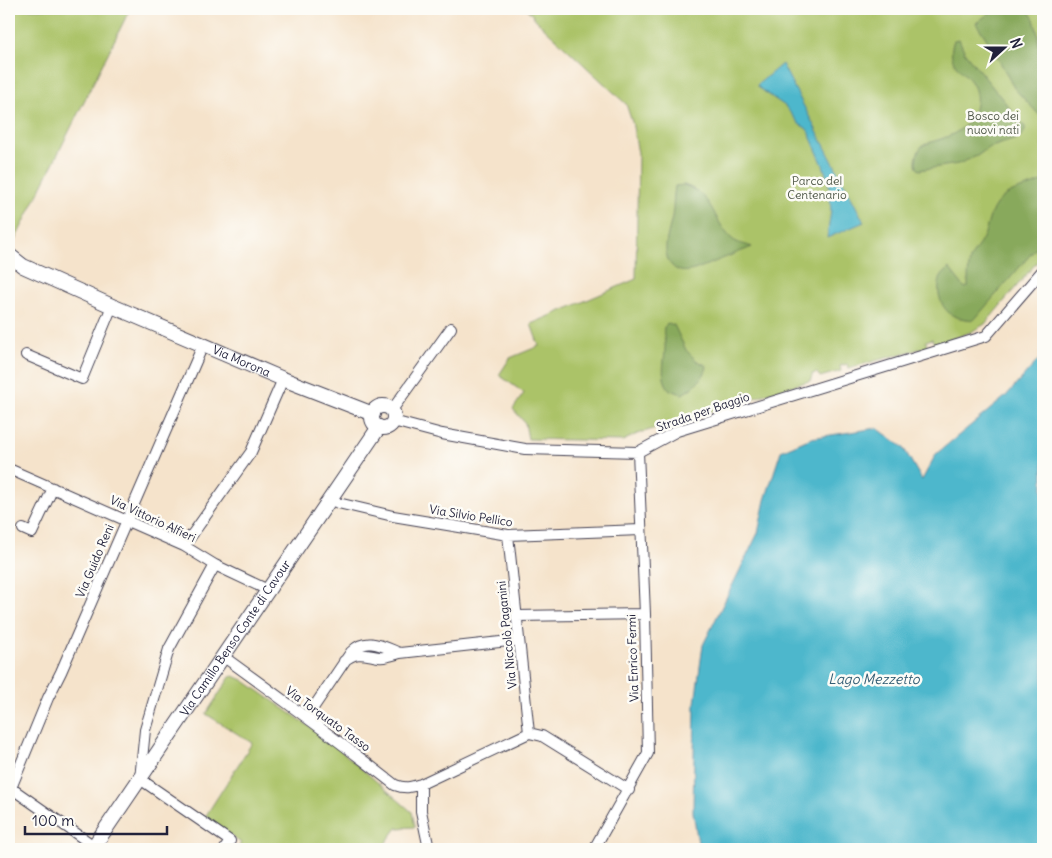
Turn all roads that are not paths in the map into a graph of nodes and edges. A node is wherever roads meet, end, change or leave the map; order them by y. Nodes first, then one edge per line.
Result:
1 (9, 256) edge
2 (1043, 270) edge
3 (112, 306) junction
4 (451, 328) dead end
5 (203, 345) junction
6 (26, 355) dead end
7 (283, 379) junction
8 (392, 416) junction
9 (376, 421) junction
10 (638, 452) junction
11 (9, 469) edge
12 (53, 488) junction
13 (330, 499) junction
14 (126, 520) junction
15 (22, 529) dead end
16 (641, 530) junction
17 (508, 536) junction
18 (184, 546) junction
19 (215, 565) junction
20 (268, 590) junction
21 (645, 614) junction
22 (517, 616) junction
23 (519, 640) junction
24 (224, 657) junction
25 (307, 717) junction
26 (530, 733) junction
27 (140, 779) junction
28 (422, 784) junction
29 (10, 788) edge
30 (408, 788) junction
31 (628, 790) junction
32 (422, 810) junction
33 (93, 848) edge
34 (225, 849) edge
35 (429, 849) edge
36 (594, 849) edge

1 - 3 main road, Via Morona
2 - 10 street, Strada per Baggio
3 - 5 main road, Via Morona
3 - 6 street
4 - 8 street
5 - 7 main road, Via Morona
5 - 14 street, Via Guido Reni
7 - 9 main road, Via Morona
7 - 18 street
8 - 9 main road
8 - 9 main road
8 - 10 street, Strada per Baggio
9 - 13 main road, Via Camillo Benso Conte di Cavour
10 - 16 street, Via Enrico Fermi
11 - 12 street, Via Vittorio Alfieri
12 - 14 street, Via Vittorio Alfieri
12 - 15 street
13 - 17 street, Via Silvio Pellico
13 - 20 main road, Via Camillo Benso Conte di Cavour
14 - 18 street, Via Vittorio Alfieri
14 - 29 street, Via Guido Reni
16 - 17 street, Via Silvio Pellico
16 - 21 street, Via Enrico Fermi
17 - 22 street, Via Niccolò Paganini
18 - 19 street, Via Vittorio Alfieri
19 - 20 street, Via Vittorio Alfieri
19 - 27 street
20 - 24 main road, Via Camillo Benso Conte di Cavour
21 - 22 street
21 - 31 street, Via Enrico Fermi
22 - 23 street, Via Niccolò Paganini
23 - 25 street
23 - 26 street, Via Niccolò Paganini
24 - 25 street, Via Torquato Tasso
24 - 27 main road, Via Camillo Benso Conte di Cavour
25 - 30 street, Via Torquato Tasso
26 - 28 street
26 - 31 street
27 - 33 main road, Via Camillo Benso Conte di Cavour
27 - 34 street
28 - 30 street
28 - 32 street
29 - 33 street
30 - 32 street
31 - 36 street, Via Enrico Fermi
32 - 35 street

